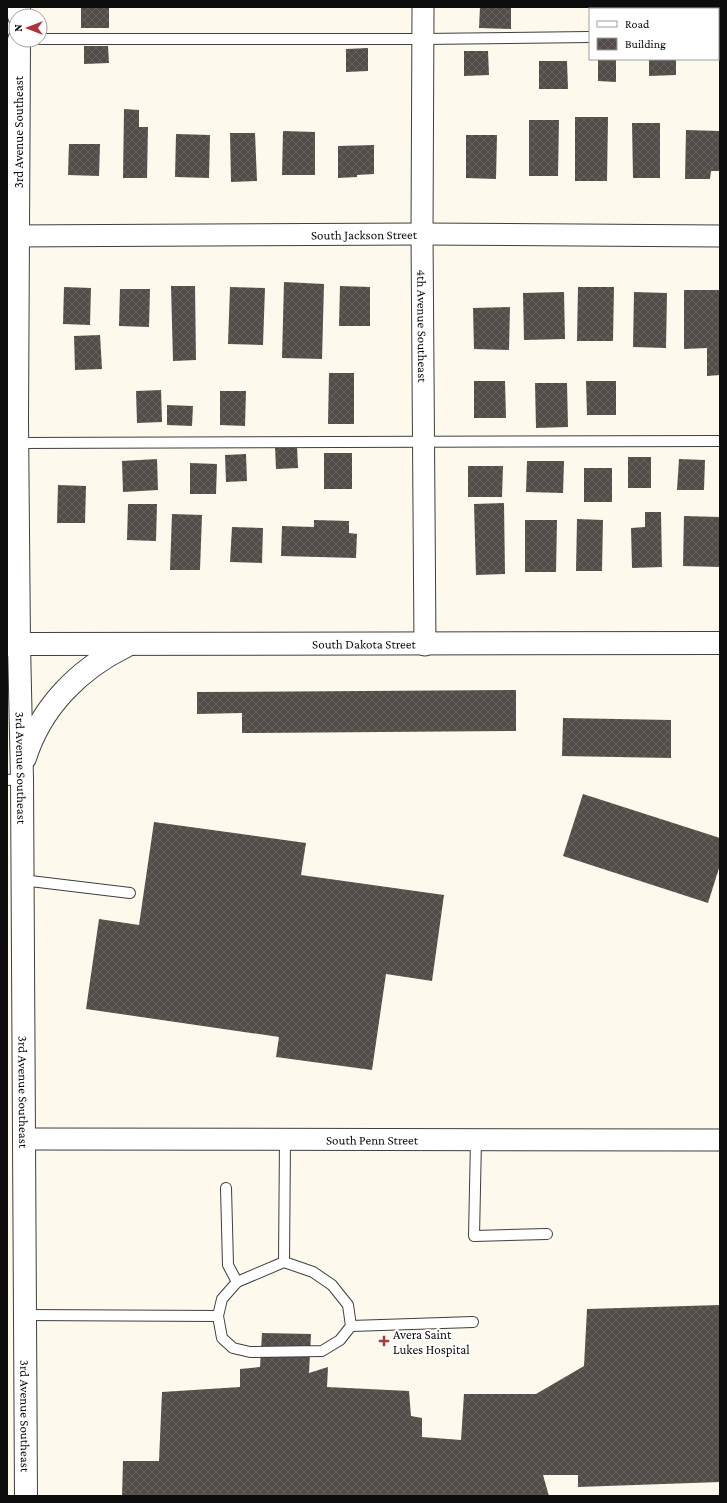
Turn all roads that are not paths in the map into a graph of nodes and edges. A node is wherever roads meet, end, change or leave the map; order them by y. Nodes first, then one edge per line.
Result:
1 (423, 7) edge
2 (589, 37) edge
3 (48, 39) edge
4 (423, 39) junction
5 (19, 48) edge
6 (422, 234) junction
7 (12, 236) edge
8 (720, 236) edge
9 (12, 421) edge
10 (424, 441) junction
11 (720, 441) edge
12 (18, 443) junction
13 (720, 644) edge
14 (13, 645) edge
15 (129, 645) junction
16 (425, 645) junction
17 (7, 729) edge
18 (17, 777) edge
19 (22, 880) junction
20 (130, 893) dead end
21 (24, 1139) junction
22 (285, 1140) junction
23 (476, 1140) junction
24 (720, 1140) edge
25 (226, 1188) dead end
26 (547, 1234) dead end
27 (284, 1262) junction
28 (237, 1282) junction
29 (25, 1314) junction
30 (218, 1316) junction
31 (473, 1322) dead end
32 (351, 1326) junction
33 (26, 1496) edge

1 - 4 street, 4th Avenue Southeast
2 - 4 lane
3 - 4 lane
4 - 6 street, 4th Avenue Southeast
5 - 7 street, 3rd Avenue Southeast
6 - 7 street, South Jackson Street
6 - 8 street, South Jackson Street
6 - 10 street, 4th Avenue Southeast
7 - 9 street, 3rd Avenue Southeast
9 - 12 street, 3rd Avenue Southeast
10 - 11 lane
10 - 12 lane
10 - 16 street, 4th Avenue Southeast
12 - 14 street, 3rd Avenue Southeast
13 - 16 street, South Dakota Street
14 - 15 street, South Dakota Street
14 - 18 street, 3rd Avenue Southeast
15 - 16 street, South Dakota Street
15 - 18 street
17 - 18 street
18 - 19 street, 3rd Avenue Southeast
19 - 20 lane
19 - 21 street, 3rd Avenue Southeast
21 - 22 street, South Penn Street
21 - 29 street, 3rd Avenue Southeast
22 - 23 street, South Penn Street
22 - 27 lane
23 - 24 street, South Penn Street
23 - 26 lane
25 - 28 lane
27 - 28 lane
27 - 32 lane
28 - 30 lane
29 - 30 lane
29 - 33 street, 3rd Avenue Southeast
30 - 32 lane
31 - 32 lane

